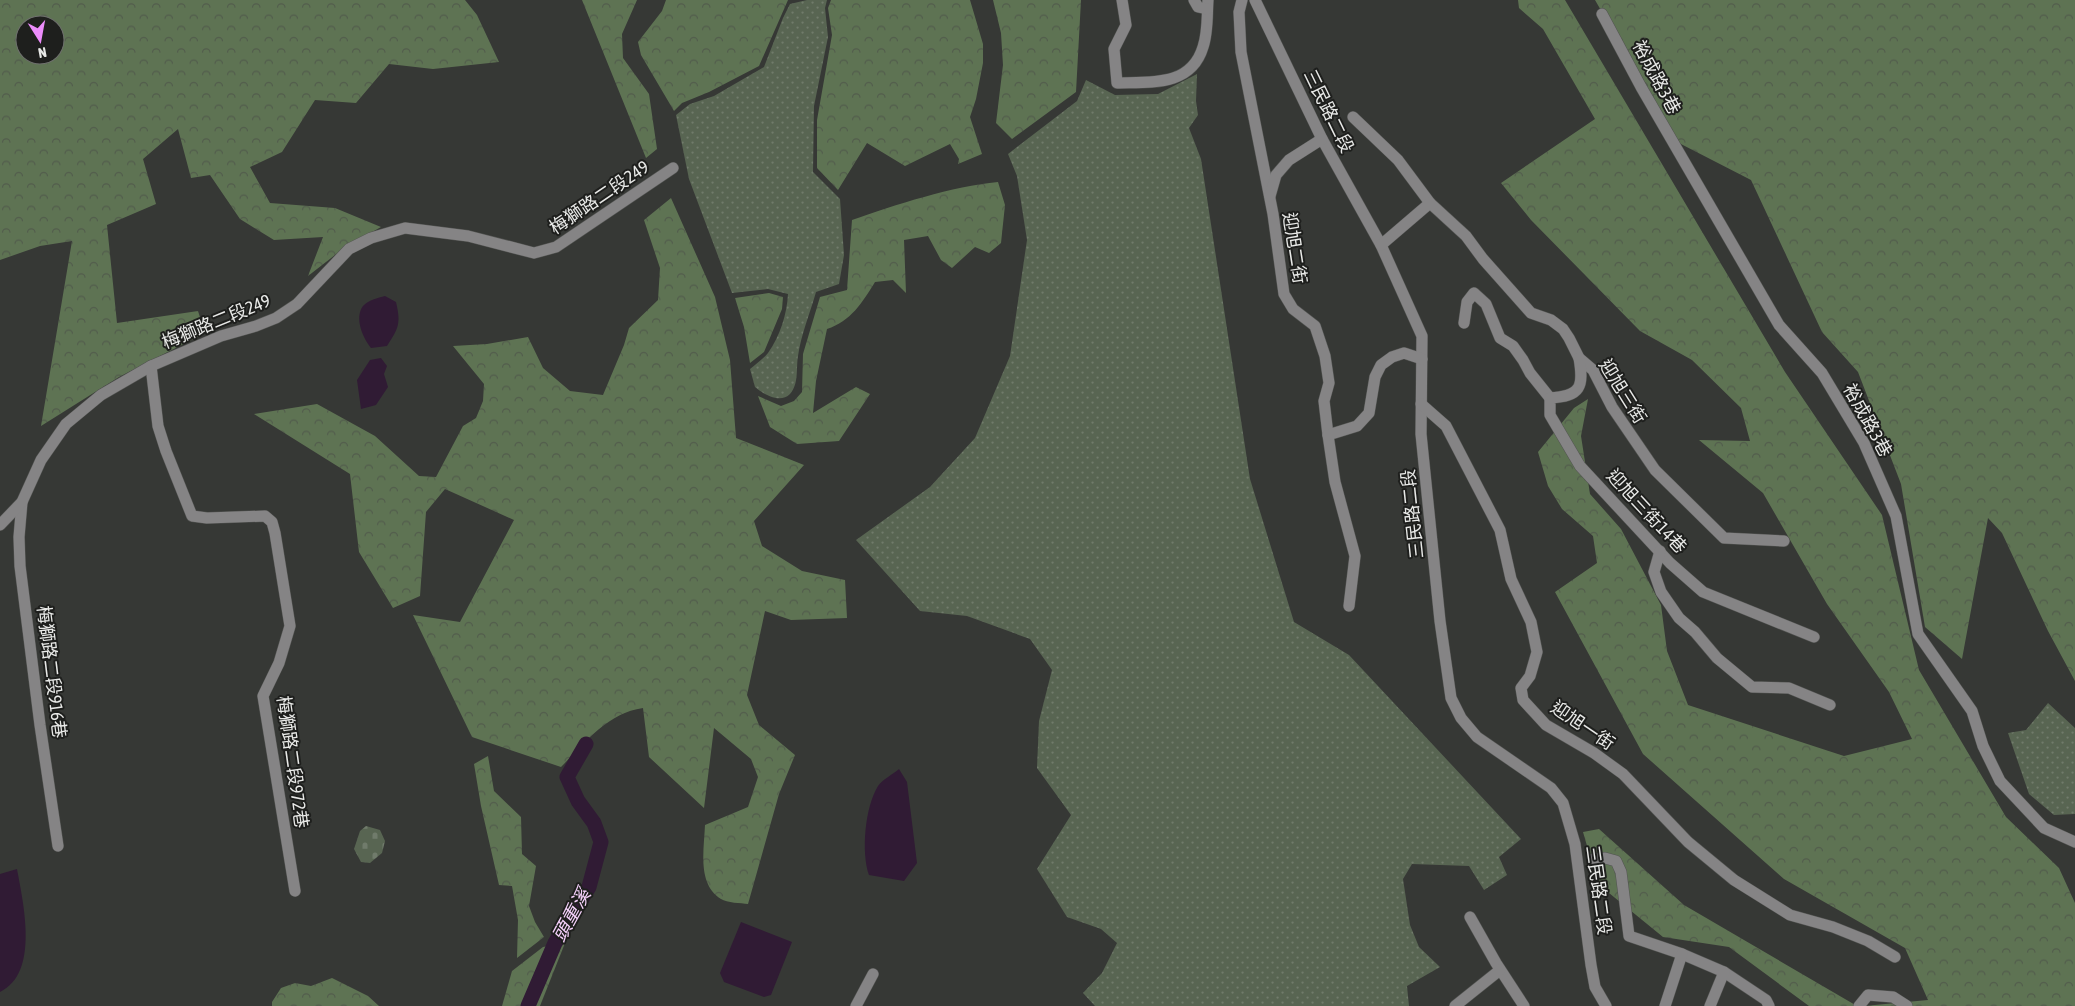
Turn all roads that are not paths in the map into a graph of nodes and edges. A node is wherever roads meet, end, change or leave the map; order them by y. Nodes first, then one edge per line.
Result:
1 (1122, 0) edge
2 (1194, 0) edge
3 (1242, 0) edge
4 (1255, 0) edge
5 (1208, 5) edge
6 (1602, 14) dead end
7 (1353, 117) dead end
8 (1322, 139) junction
9 (673, 168) dead end
10 (1270, 198) junction
11 (1430, 203) junction
12 (1381, 245) junction
13 (1464, 323) dead end
14 (1579, 358) junction
15 (1422, 359) junction
16 (150, 366) junction
17 (1550, 398) junction
18 (1421, 404) junction
19 (1328, 435) junction
20 (22, 502) junction
21 (0, 525) edge
22 (1784, 541) dead end
23 (1660, 551) junction
24 (1349, 606) dead end
25 (1814, 637) dead end
26 (1830, 705) dead end
27 (2075, 842) edge
28 (58, 846) dead end
29 (1593, 859) dead end
30 (295, 891) dead end
31 (1470, 917) dead end
32 (1682, 954) junction
33 (1895, 957) dead end
34 (1500, 970) junction
35 (1724, 972) junction
36 (873, 974) dead end
37 (865, 990) junction
38 (856, 1006) edge
39 (867, 1006) edge
40 (1455, 1006) edge
41 (1524, 1006) edge
42 (1606, 1006) edge
43 (1665, 1006) edge
44 (1710, 1006) edge
45 (1769, 1006) edge
46 (1859, 1006) edge
47 (1907, 1006) edge

1 - 5 street
2 - 5 street
3 - 10 street, 迎旭二街
4 - 8 street, 三民路二段
6 - 27 street, 裕成路3巷
7 - 11 street, 迎旭三街
8 - 10 street
8 - 12 street, 三民路二段
9 - 16 street, 梅獅路二段249
10 - 19 street, 迎旭二街
11 - 12 street
11 - 14 street, 迎旭三街
12 - 15 street, 三民路二段
13 - 17 street
14 - 17 street
14 - 22 street, 迎旭三街
15 - 18 street, 三民路二段
15 - 19 street
16 - 20 street, 梅獅路二段249
16 - 30 street, 梅獅路二段972巷
17 - 23 street, 迎旭三街14巷
18 - 33 street, 迎旭一街
18 - 42 street, 三民路二段
19 - 24 street, 迎旭二街
20 - 21 street, 梅獅路二段249
20 - 28 street, 梅獅路二段916巷
23 - 25 street, 迎旭三街14巷
23 - 26 street
29 - 32 street
31 - 34 street
32 - 35 street
32 - 43 street
34 - 40 street
34 - 41 street
35 - 44 street
35 - 45 street
36 - 37 street
37 - 38 street
37 - 39 street
46 - 47 street

